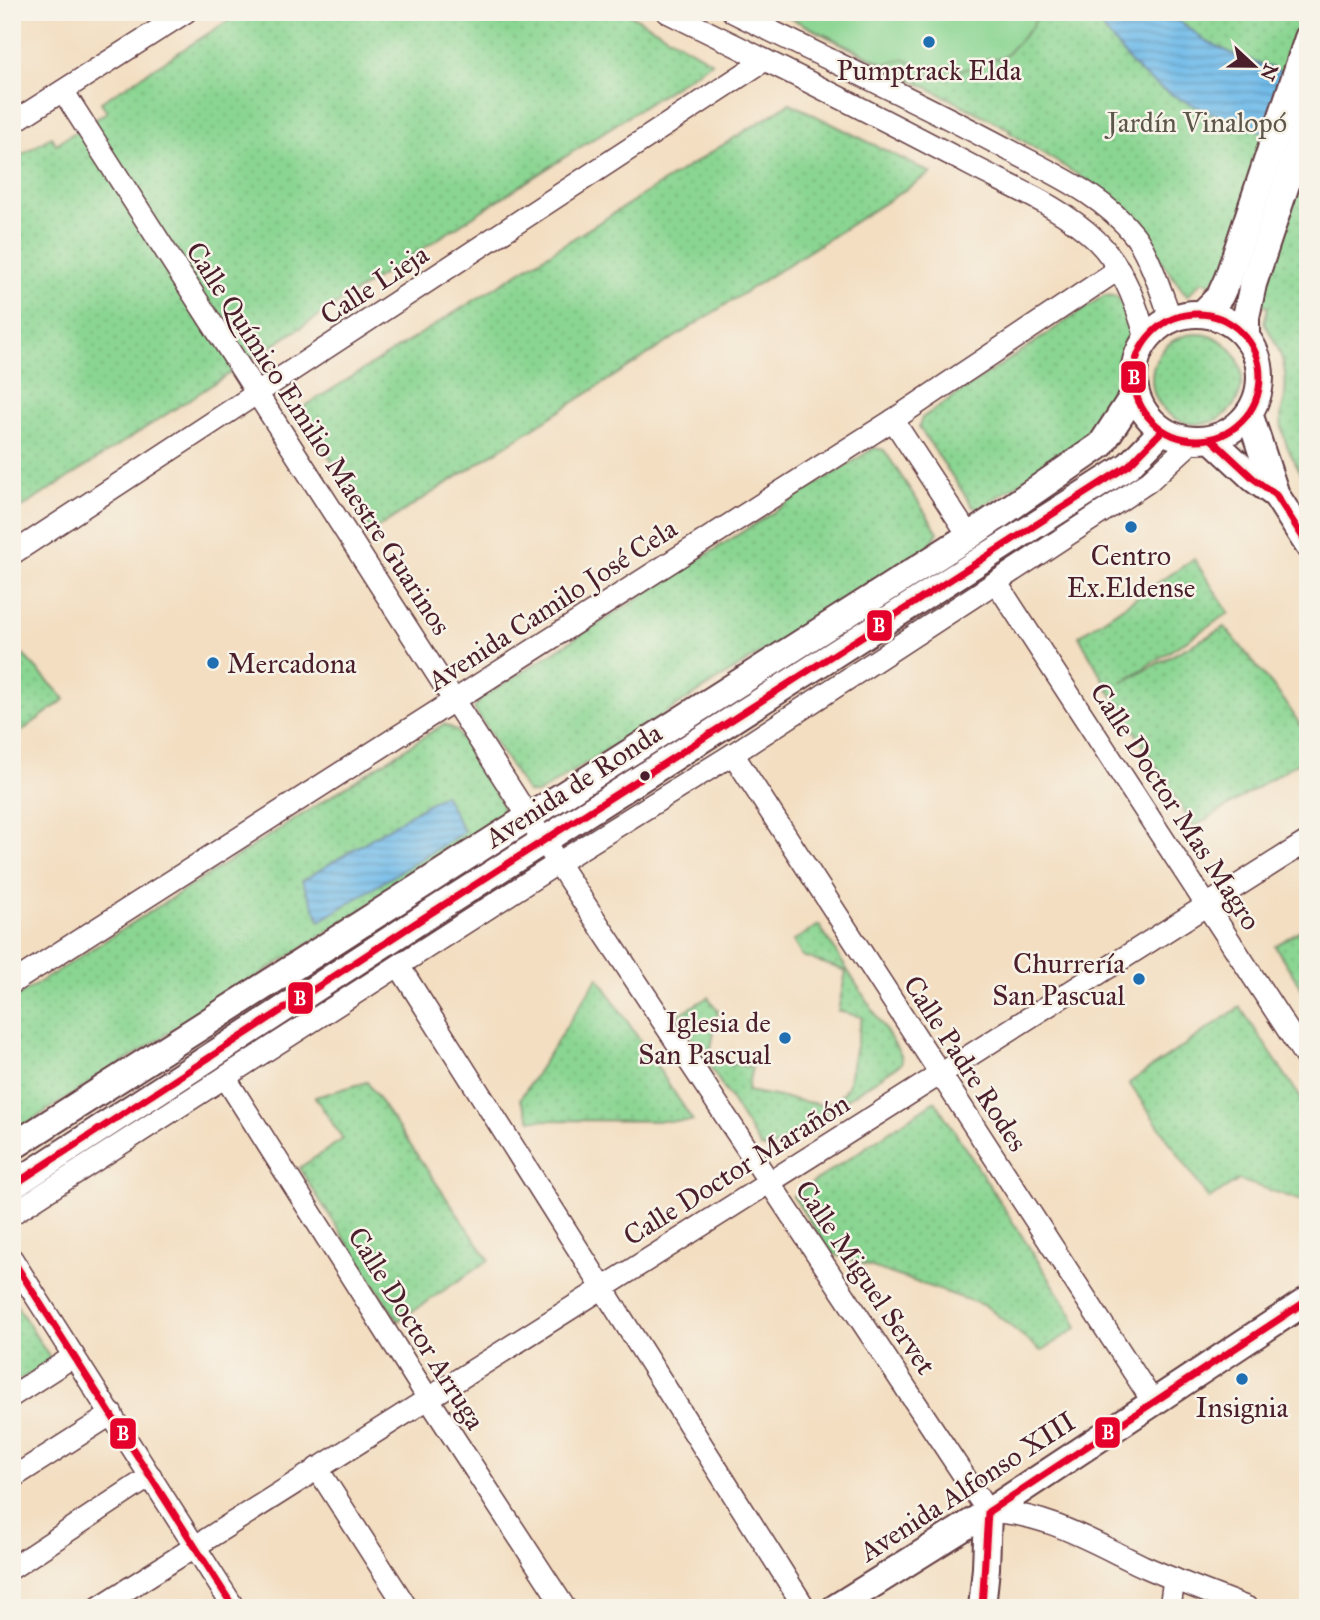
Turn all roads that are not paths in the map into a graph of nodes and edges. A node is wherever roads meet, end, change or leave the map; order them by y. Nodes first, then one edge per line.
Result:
1 (186, 12) edge
2 (667, 12) edge
3 (733, 12) edge
4 (1308, 38) edge
5 (765, 60) junction
6 (62, 91) junction
7 (1308, 118) edge
8 (12, 123) edge
9 (1119, 269) junction
10 (1241, 281) junction
11 (1202, 314) junction
12 (1171, 319) junction
13 (1247, 338) junction
14 (1146, 339) junction
15 (1135, 393) junction
16 (257, 394) junction
17 (1249, 413) junction
18 (893, 420) junction
19 (1162, 431) junction
20 (1202, 440) junction
21 (1276, 495) junction
22 (969, 536) junction
23 (1308, 545) edge
24 (12, 554) edge
25 (996, 582) junction
26 (454, 700) junction
27 (733, 754) junction
28 (528, 816) junction
29 (543, 841) junction
30 (1308, 841) edge
31 (558, 863) junction
32 (1206, 904) junction
33 (398, 966) junction
34 (12, 983) edge
35 (1308, 1060) edge
36 (939, 1073) junction
37 (226, 1077) junction
38 (12, 1147) edge
39 (769, 1181) junction
40 (12, 1186) edge
41 (12, 1214) edge
42 (12, 1259) edge
43 (601, 1288) junction
44 (1308, 1300) edge
45 (74, 1356) junction
46 (12, 1396) edge
47 (428, 1398) junction
48 (1153, 1402) junction
49 (111, 1415) junction
50 (317, 1468) junction
51 (151, 1476) junction
52 (12, 1478) edge
53 (988, 1512) junction
54 (195, 1546) junction
55 (12, 1568) edge
56 (1174, 1579) junction
57 (98, 1608) edge
58 (234, 1608) edge
59 (407, 1608) edge
60 (565, 1608) edge
61 (805, 1608) edge
62 (835, 1608) edge
63 (982, 1608) edge
64 (1170, 1608) edge
65 (1248, 1608) edge

1 - 6 street
2 - 5 street
3 - 12 street
4 - 10 street
5 - 9 street
5 - 16 street, Calle Lieja
6 - 8 street
6 - 16 street, Calle Químico Emilio Maestre Guarinos
7 - 10 street
9 - 14 street
9 - 18 street, Avenida Camilo José Cela
10 - 11 street
10 - 13 street
11 - 12 street
11 - 13 street
12 - 14 street
13 - 17 street
14 - 15 street
15 - 19 street
15 - 22 street, Avenida de Ronda
16 - 24 street, Calle Lieja
16 - 26 street, Calle Químico Emilio Maestre Guarinos
17 - 20 street
17 - 21 street
18 - 22 street
18 - 26 street, Avenida Camilo José Cela
19 - 20 street
19 - 29 street, Avenida de Ronda
20 - 21 street
20 - 25 street, Avenida de Ronda
21 - 23 street
22 - 28 street, Avenida de Ronda
25 - 27 street, Avenida de Ronda
25 - 32 street, Calle Doctor Mas Magro
26 - 28 street, Calle Químico Emilio Maestre Guarinos
26 - 34 street, Avenida Camilo José Cela
27 - 31 street, Avenida de Ronda
27 - 36 street, Calle Padre Rodes
28 - 29 street, Calle Químico Emilio Maestre Guarinos
28 - 38 street, Avenida de Ronda
29 - 31 street, Calle Miguel Servet
29 - 40 street, Avenida de Ronda
30 - 32 street, Calle Doctor Marañón
31 - 33 street, Avenida de Ronda
31 - 39 street, Calle Miguel Servet
32 - 35 street, Calle Doctor Mas Magro
32 - 36 street, Calle Doctor Marañón
33 - 37 street, Avenida de Ronda
33 - 43 street
36 - 39 street, Calle Doctor Marañón
36 - 48 street, Calle Padre Rodes
37 - 41 street, Avenida de Ronda
37 - 47 street, Calle Doctor Arruga
39 - 43 street, Calle Doctor Marañón
39 - 53 street, Calle Miguel Servet
42 - 45 street
43 - 47 street, Calle Doctor Marañón
43 - 61 street
44 - 48 street, Avenida Alfonso XIII
45 - 46 street
45 - 49 street
47 - 50 street, Calle Doctor Marañón
47 - 60 street, Calle Doctor Arruga
48 - 53 street, Avenida Alfonso XIII
49 - 51 street
49 - 52 street
50 - 54 street, Calle Doctor Marañón
50 - 59 street
51 - 54 street
51 - 55 street
53 - 56 street
53 - 62 street, Avenida Alfonso XIII
53 - 63 street
54 - 57 street, Calle Doctor Marañón
54 - 58 street
56 - 64 street
56 - 65 street

